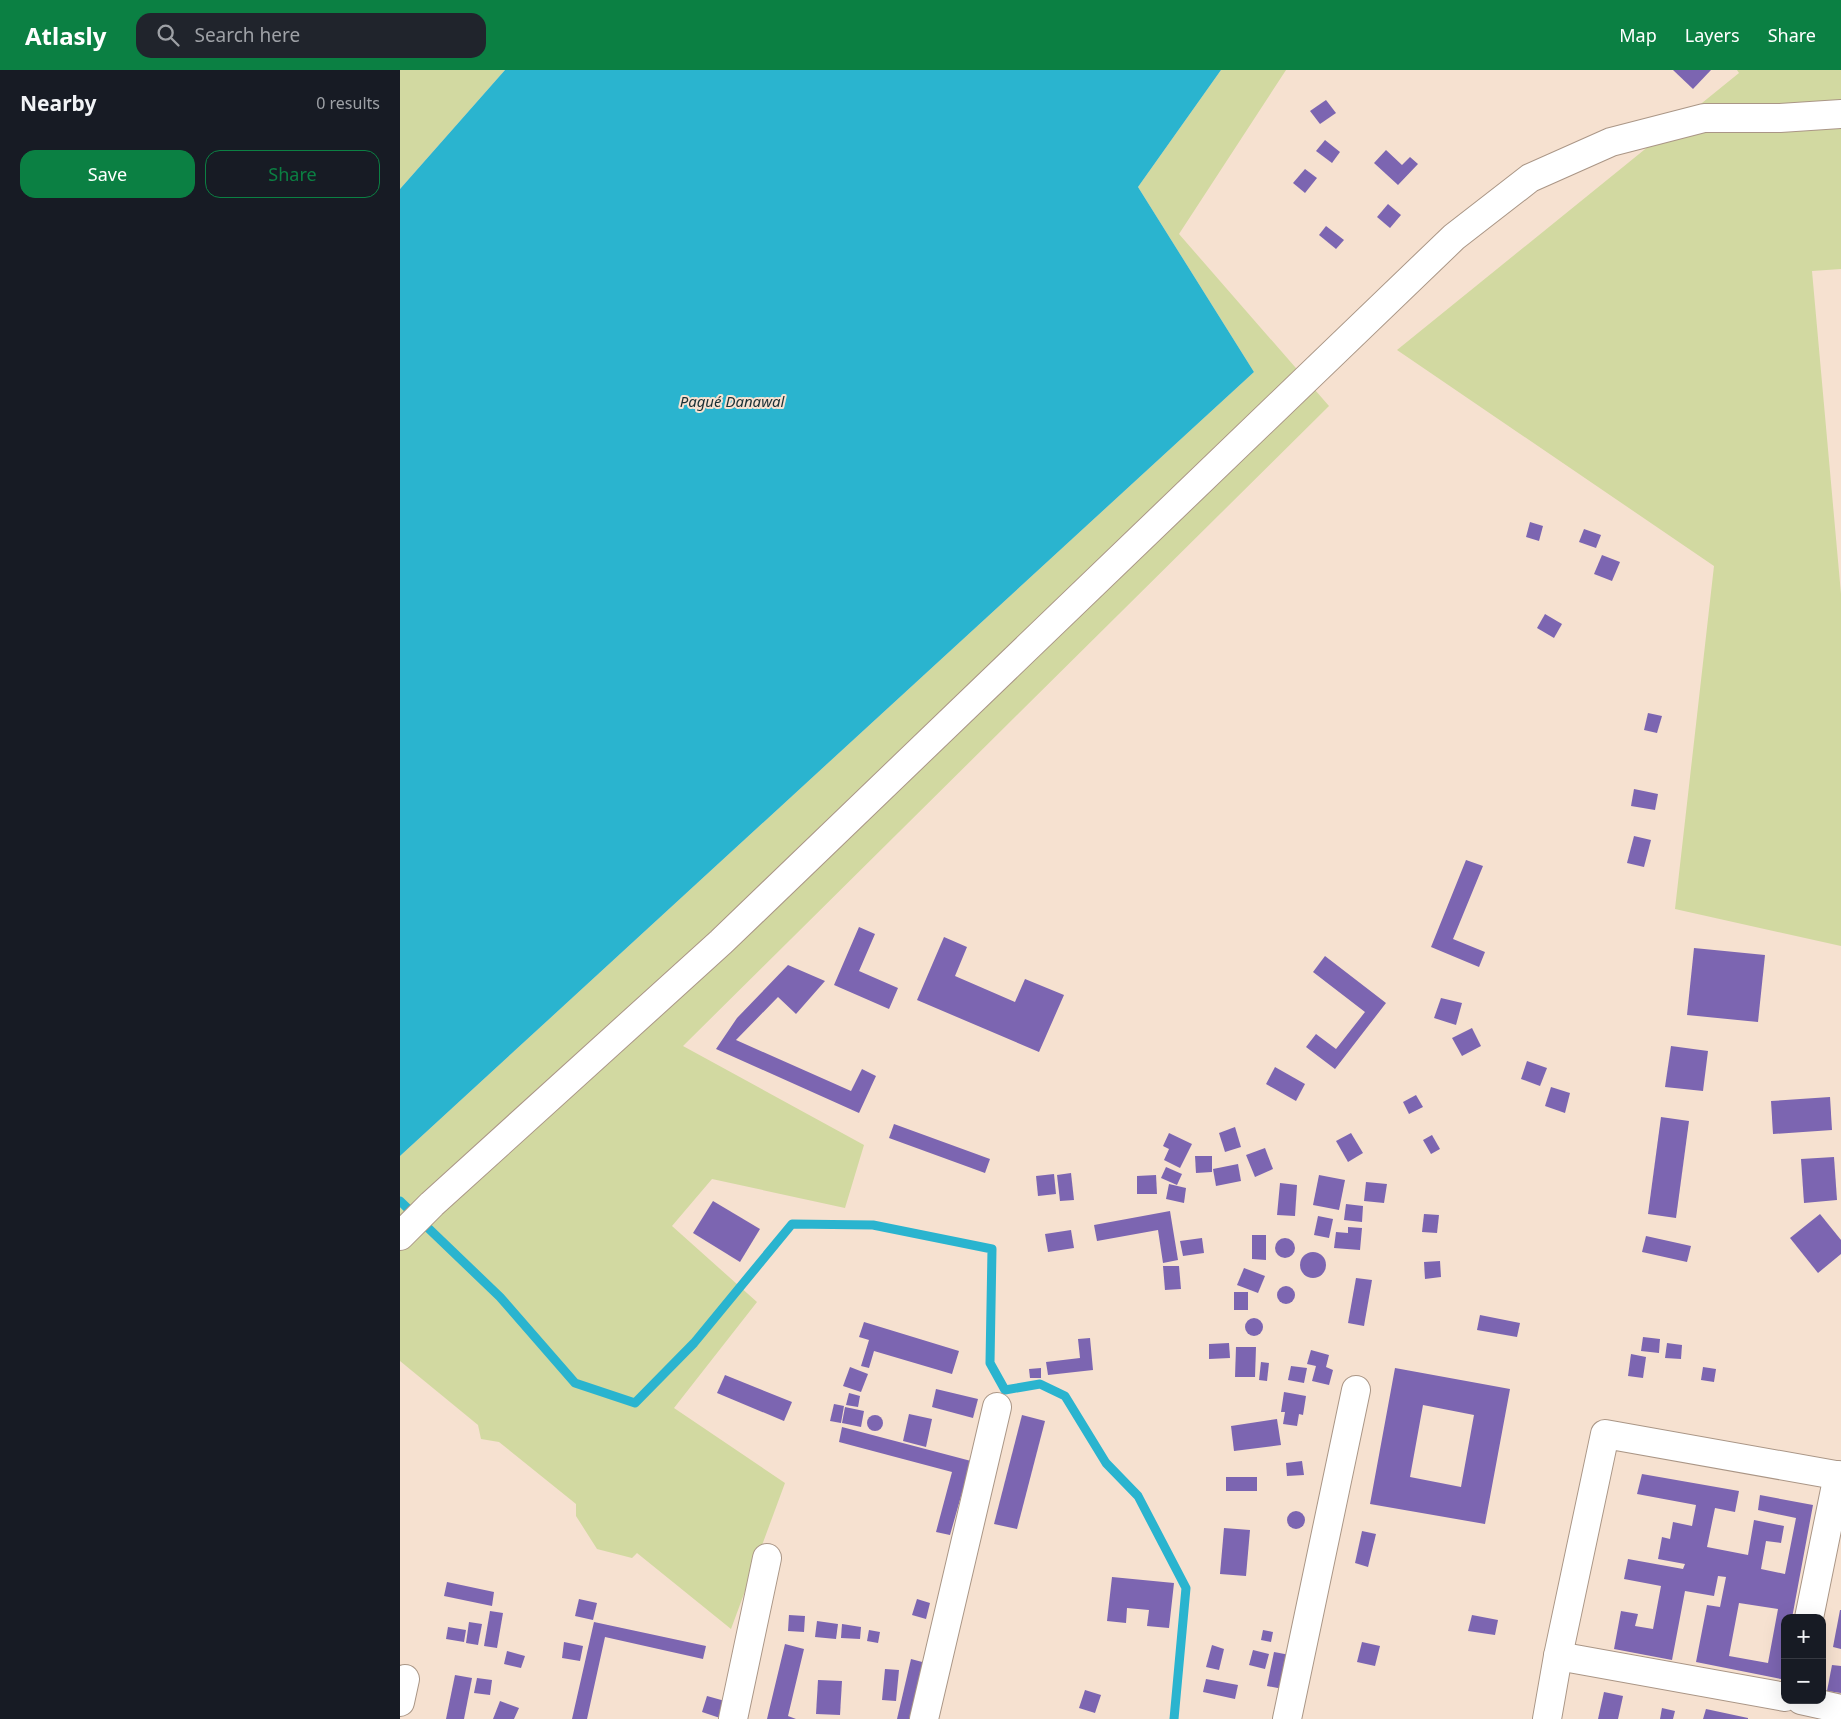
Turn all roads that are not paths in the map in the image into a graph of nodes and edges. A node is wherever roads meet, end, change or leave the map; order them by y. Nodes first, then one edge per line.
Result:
1 (1841, 114) edge
2 (404, 1233) edge
3 (1356, 1390) dead end
4 (997, 1407) dead end
5 (1839, 1475) edge
6 (767, 1558) dead end
7 (1811, 1614) edge
8 (1558, 1656) junction
9 (1781, 1696) edge
10 (1792, 1704) edge
11 (1819, 1704) edge
12 (1841, 1709) edge
13 (733, 1719) edge
14 (924, 1719) edge
15 (1287, 1719) edge
16 (1547, 1719) edge
17 (1789, 1719) edge

1 - 2 street
3 - 15 street
4 - 14 street
5 - 7 street
5 - 8 street
6 - 13 street
8 - 9 street
8 - 16 street
10 - 17 street
11 - 12 street

